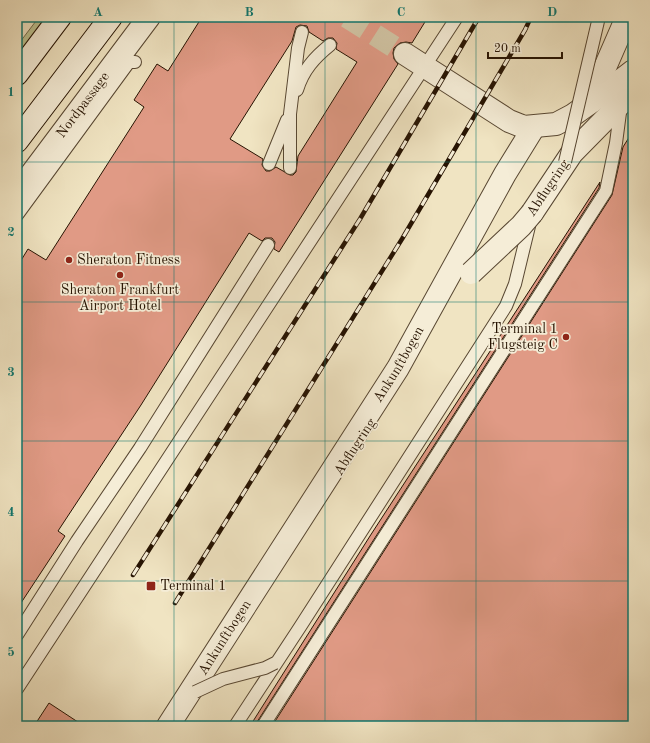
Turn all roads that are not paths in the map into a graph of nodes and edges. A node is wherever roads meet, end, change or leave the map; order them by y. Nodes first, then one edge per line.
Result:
1 (60, 17) edge
2 (110, 17) edge
3 (149, 17) edge
4 (457, 17) edge
5 (599, 17) edge
6 (627, 17) edge
7 (302, 32) dead end
8 (330, 45) dead end
9 (405, 54) tunnel mouth
10 (135, 62) dead end
11 (425, 66) junction
12 (633, 71) edge
13 (17, 74) edge
14 (627, 97) edge
15 (590, 102) junction
16 (290, 114) junction
17 (534, 127) junction
18 (17, 141) edge
19 (565, 162) junction
20 (269, 164) dead end
21 (290, 168) dead end
22 (17, 193) edge
23 (532, 213) junction
24 (17, 216) edge
25 (268, 245) dead end
26 (17, 635) edge
27 (275, 664) junction
28 (17, 689) edge
29 (195, 692) junction
30 (168, 726) edge
31 (173, 726) edge
32 (235, 726) edge
33 (263, 726) edge

1 - 13 street
2 - 18 street
3 - 22 street, Nordpassage
4 - 11 lane
5 - 19 lane, bridge
6 - 15 street
7 - 16 lane
8 - 16 lane
9 - 11 street
10 - 24 lane
11 - 17 street
11 - 28 lane
12 - 15 street
14 - 19 street, Abflugring
14 - 33 lane
15 - 17 street
16 - 20 lane
16 - 21 lane
17 - 30 street, Ankunftbogen
19 - 23 street, Abflugring
23 - 27 lane, bridge
23 - 29 street, Abflugring, bridge
25 - 26 lane
27 - 29 lane, bridge
27 - 32 lane
29 - 31 street, Abflugring

